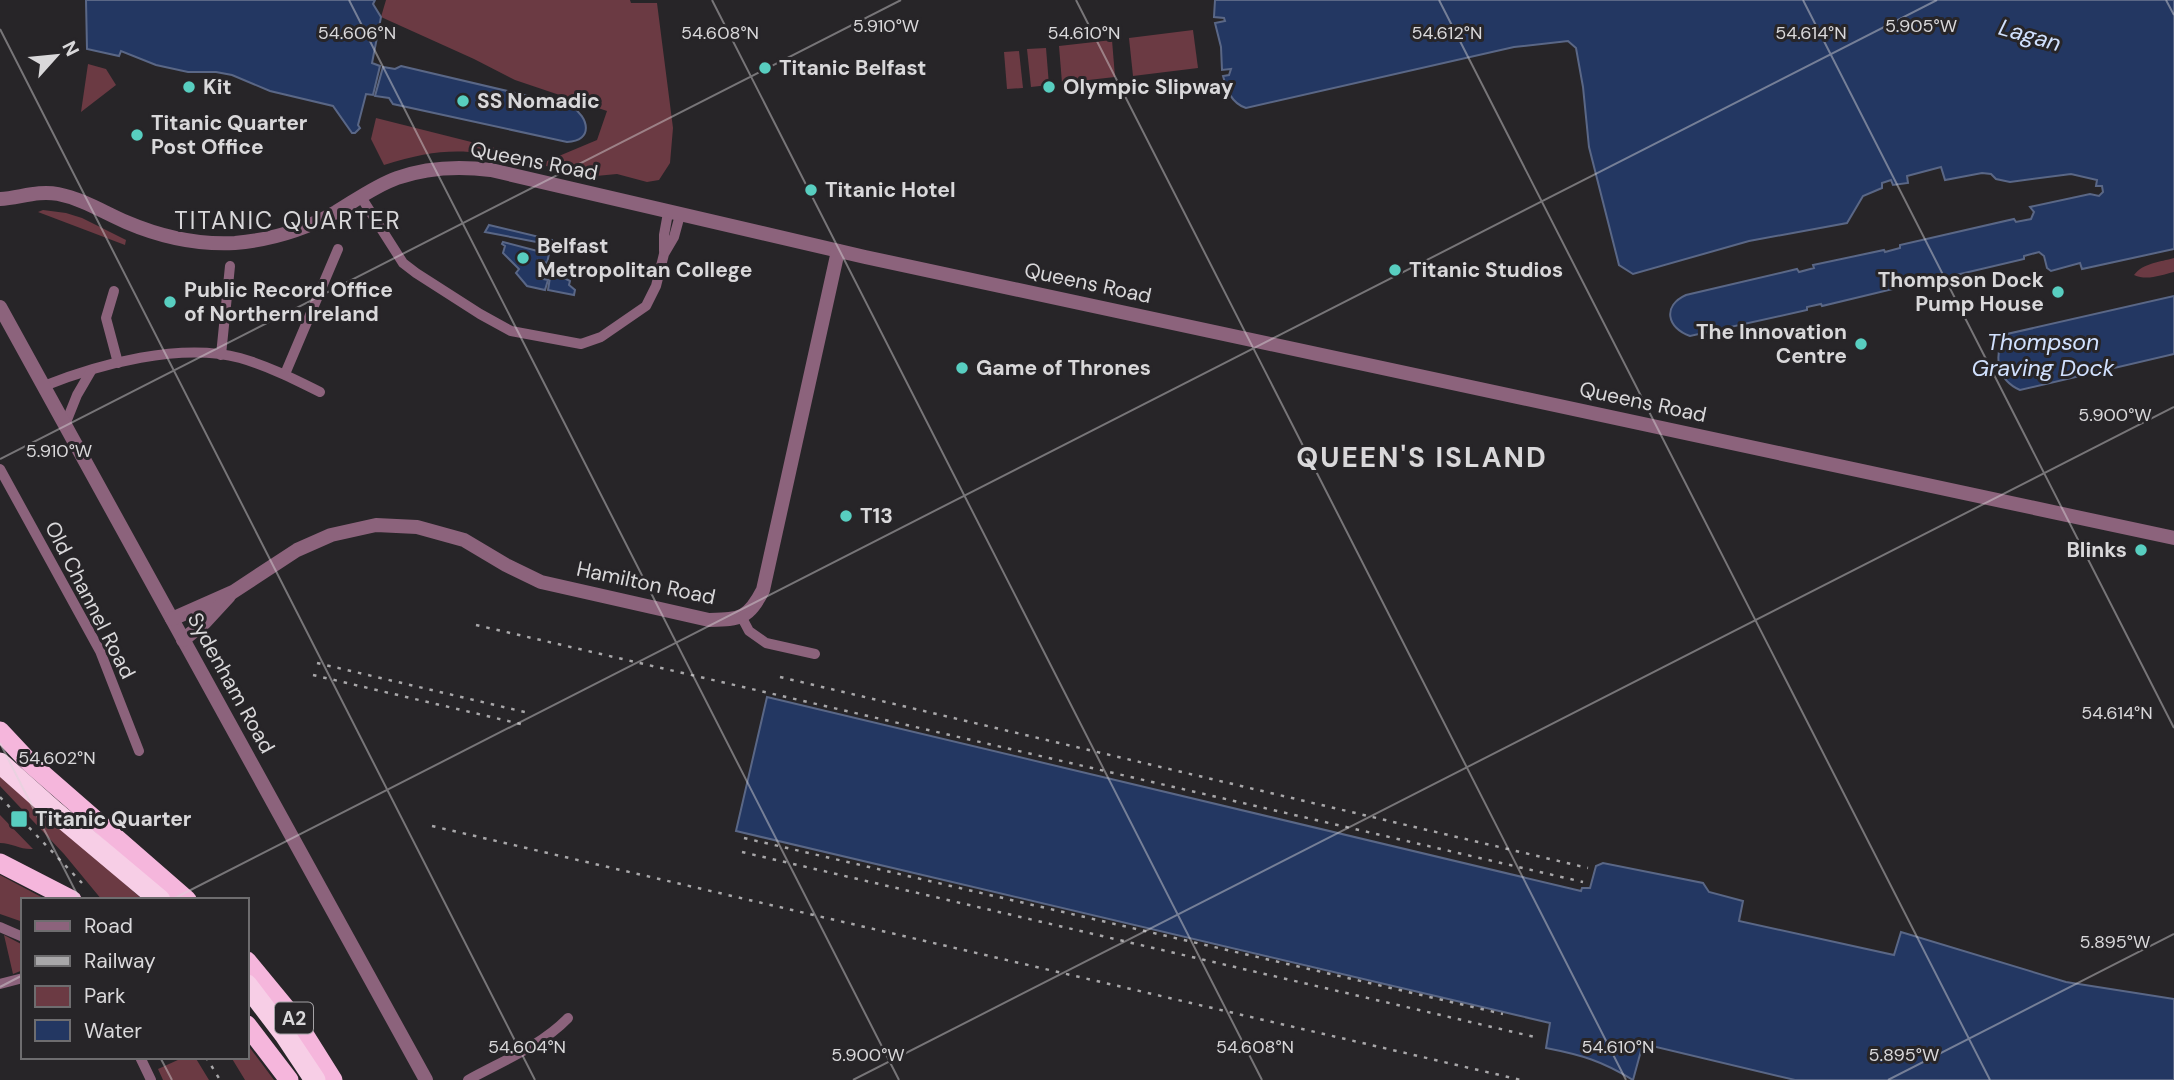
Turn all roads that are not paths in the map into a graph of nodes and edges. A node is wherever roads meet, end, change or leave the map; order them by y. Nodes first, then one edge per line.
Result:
1 (361, 197) junction
2 (3, 201) edge
3 (674, 214) junction
4 (338, 249) dead end
5 (838, 251) junction
6 (230, 266) dead end
7 (114, 290) dead end
8 (0, 307) edge
9 (221, 355) junction
10 (118, 363) junction
11 (91, 371) junction
12 (285, 374) junction
13 (44, 386) junction
14 (320, 392) dead end
15 (65, 425) junction
16 (0, 469) edge
17 (2174, 538) edge
18 (233, 592) junction
19 (741, 616) junction
20 (172, 619) junction
21 (183, 640) junction
22 (815, 654) dead end
23 (0, 731) edge
24 (139, 751) dead end
25 (0, 763) edge
26 (5, 864) edge
27 (68, 898) edge
28 (158, 898) edge
29 (185, 898) edge
30 (0, 927) edge
31 (21, 936) edge
32 (248, 962) edge
33 (21, 979) edge
34 (0, 984) edge
35 (248, 986) edge
36 (568, 1018) dead end
37 (248, 1026) edge
38 (140, 1059) edge
39 (151, 1080) edge
40 (289, 1080) edge
41 (315, 1080) edge
42 (333, 1080) edge
43 (426, 1080) edge
44 (468, 1080) edge

1 - 2 street, Queens Road
1 - 3 street, Queens Road
1 - 3 street
3 - 5 street, Queens Road
4 - 12 street
5 - 17 street, Queens Road
5 - 19 street, Hamilton Road
6 - 9 street
7 - 10 street
8 - 13 street, Sydenham Road
9 - 10 street
9 - 12 street
10 - 11 street
11 - 13 street
11 - 15 street
12 - 14 street
13 - 15 street, Sydenham Road
15 - 20 street, Sydenham Road
16 - 24 street, Old Channel Road
18 - 19 street, Hamilton Road
18 - 20 street, Hamilton Road
18 - 21 street, Hamilton Road
19 - 22 street
20 - 21 street, Sydenham Road
21 - 43 street, Sydenham Road
23 - 29 highway
25 - 28 highway
26 - 27 highway
30 - 31 street
32 - 42 highway, A2
33 - 34 street
35 - 41 highway
36 - 44 street
37 - 40 highway, A2
38 - 39 street

